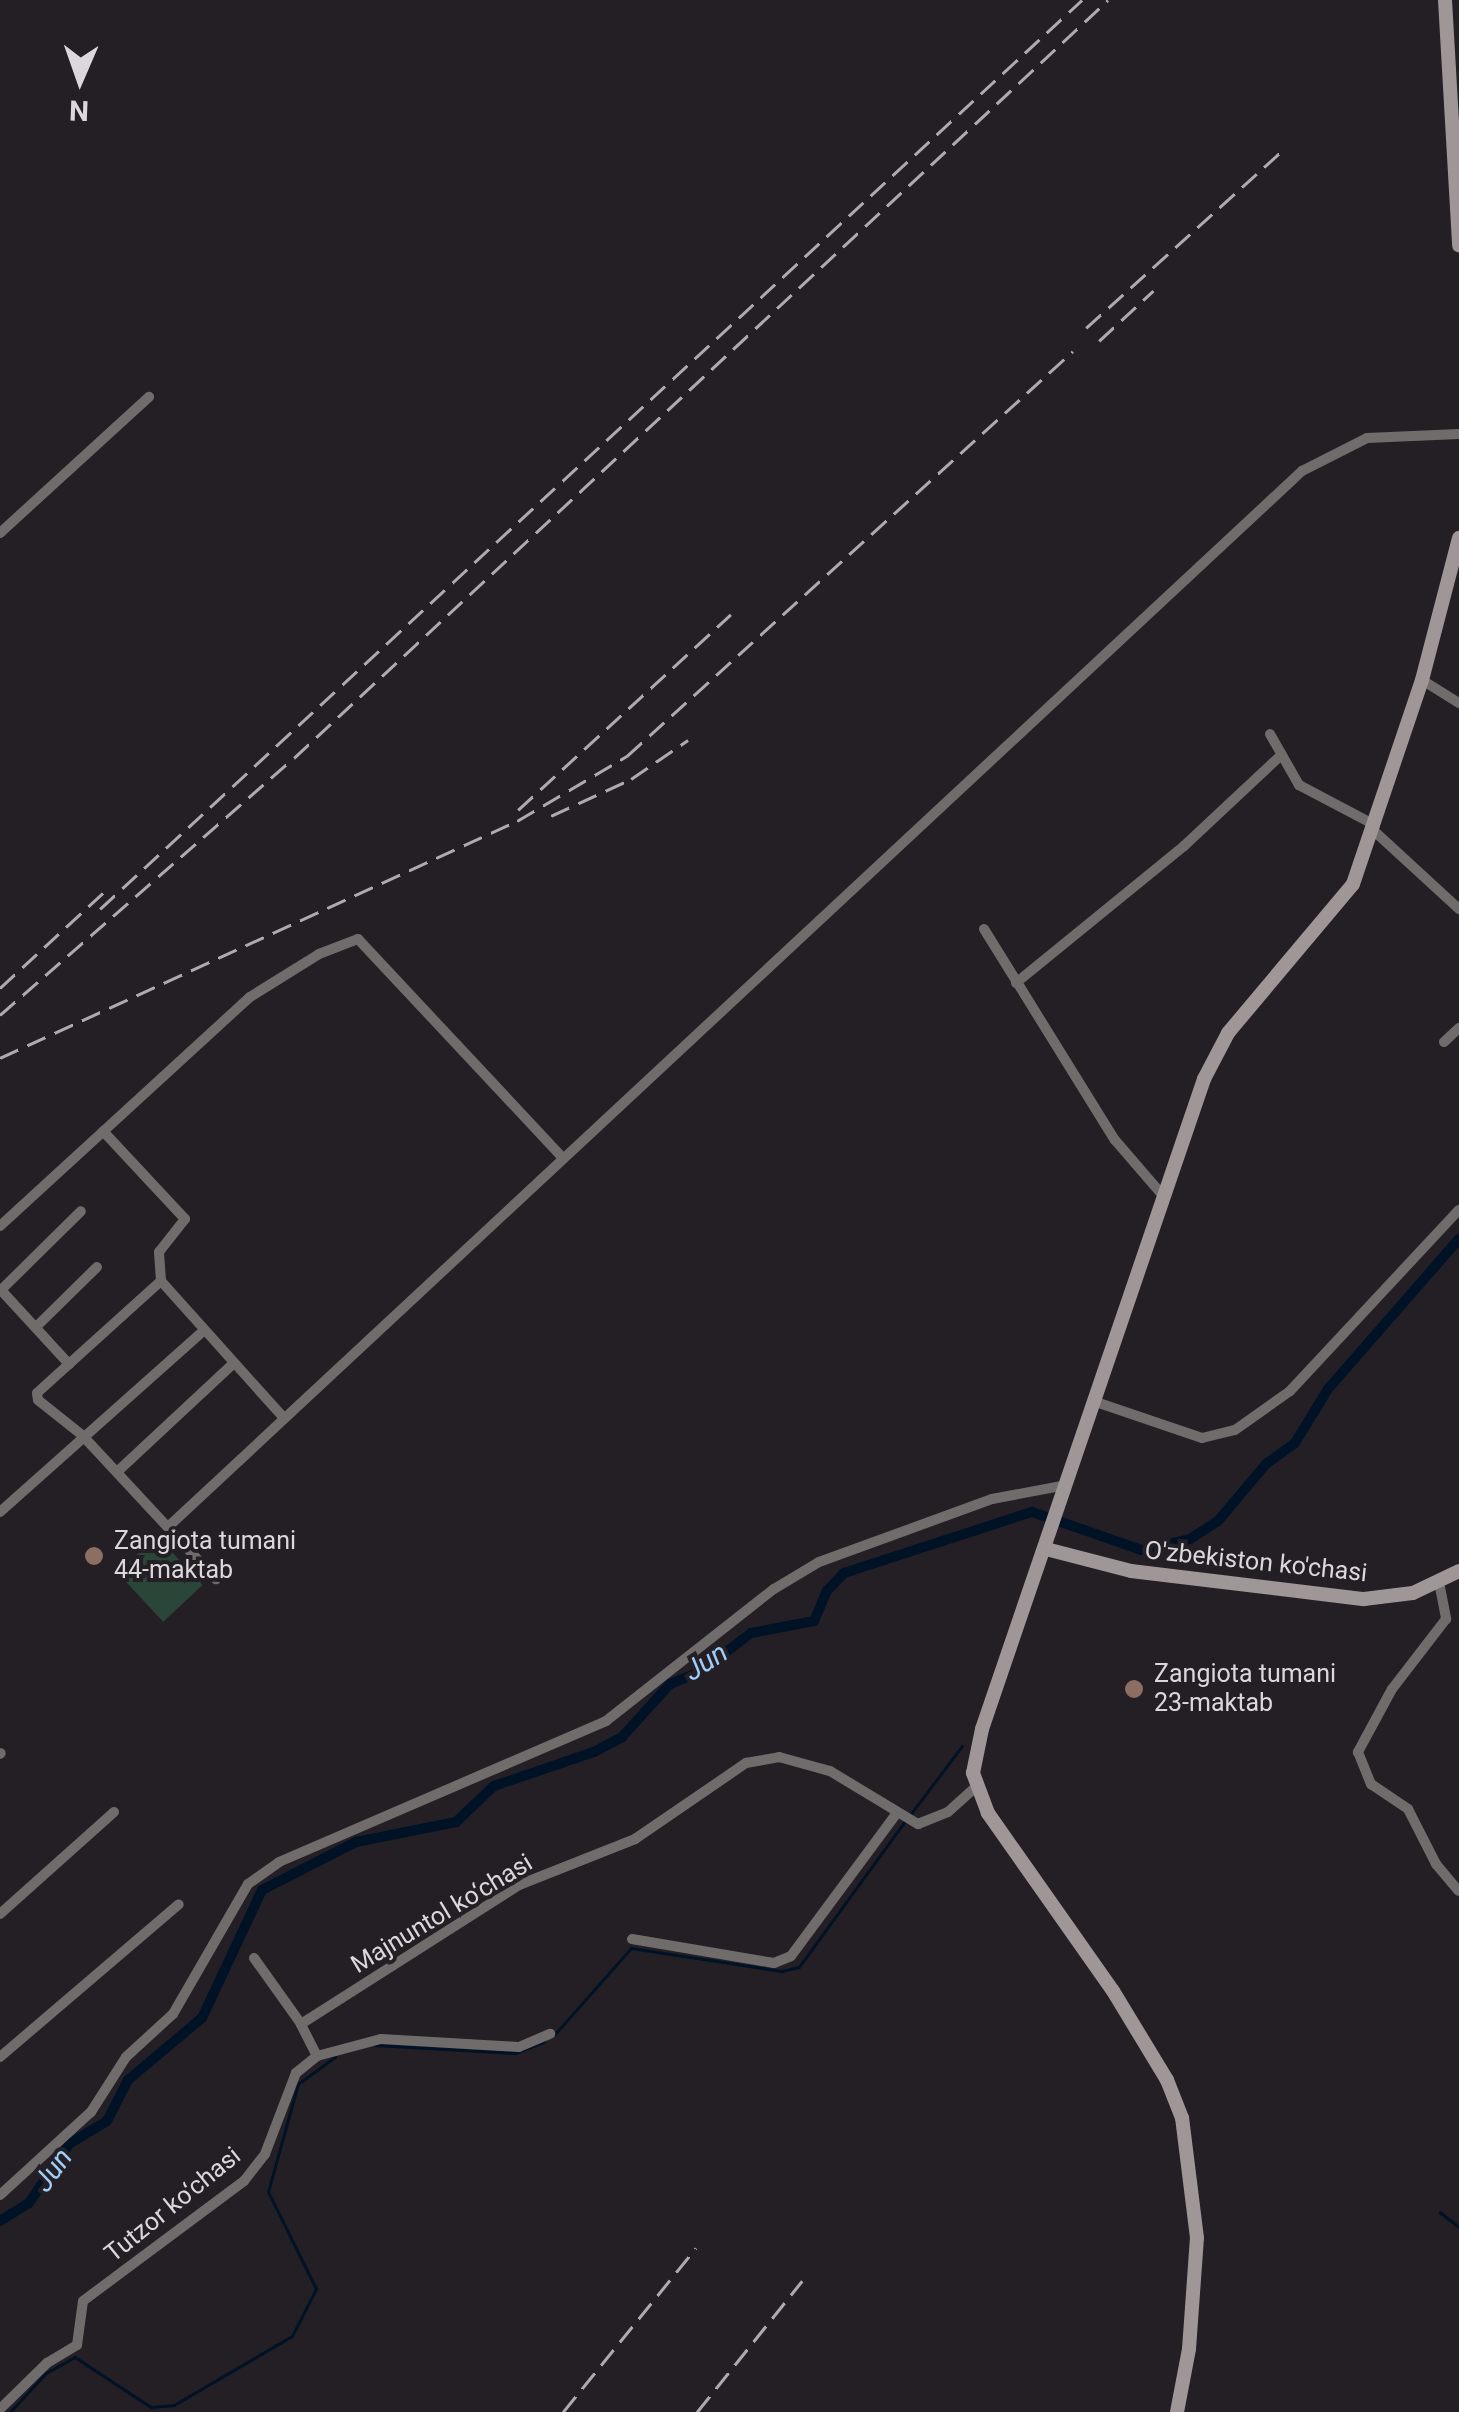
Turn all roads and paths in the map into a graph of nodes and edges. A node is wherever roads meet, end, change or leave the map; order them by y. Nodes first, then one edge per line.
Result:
1 (1445, 0) edge
2 (1459, 246) edge
3 (149, 398) dead end
4 (1459, 434) edge
5 (0, 533) edge
6 (1459, 542) edge
7 (1422, 680) junction
8 (1459, 703) edge
9 (1270, 734) dead end
10 (1279, 756) junction
11 (1374, 827) junction
12 (1459, 909) edge
13 (984, 930) dead end
14 (1016, 983) junction
15 (1459, 1028) edge
16 (1444, 1042) dead end
17 (103, 1131) junction
18 (563, 1158) junction
19 (1164, 1197) junction
20 (1459, 1210) edge
21 (81, 1211) dead end
22 (0, 1226) edge
23 (97, 1267) dead end
24 (161, 1281) junction
25 (1, 1289) edge
26 (37, 1326) junction
27 (204, 1330) junction
28 (69, 1364) junction
29 (234, 1364) junction
30 (1096, 1402) junction
31 (283, 1417) junction
32 (82, 1435) junction
33 (117, 1472) junction
34 (1066, 1484) junction
35 (0, 1512) edge
36 (168, 1527) junction
37 (1046, 1549) junction
38 (1459, 1571) edge
39 (216, 1579) dead end
40 (1440, 1582) junction
41 (976, 1787) junction
42 (114, 1812) dead end
43 (903, 1817) junction
44 (1459, 1890) edge
45 (179, 1904) dead end
46 (0, 1914) edge
47 (632, 1939) dead end
48 (254, 1958) dead end
49 (301, 2024) junction
50 (550, 2034) dead end
51 (317, 2056) junction
52 (0, 2057) edge
53 (0, 2195) edge
54 (0, 2408) edge
55 (1176, 2412) edge

1 - 2 main road
3 - 5 street
4 - 18 street
6 - 7 main road
7 - 8 street
7 - 11 main road
9 - 10 street
10 - 11 street
10 - 14 street
11 - 12 street
11 - 19 main road
13 - 14 street
14 - 19 street
15 - 16 street
17 - 18 street
17 - 22 street
17 - 24 street
18 - 31 street
19 - 30 main road
20 - 30 street
21 - 25 street
23 - 26 street
24 - 27 street
24 - 28 street
25 - 26 street
26 - 28 street
27 - 29 street
27 - 32 street
28 - 32 street
29 - 31 street
29 - 33 street
30 - 34 main road
31 - 36 street
32 - 33 street
32 - 35 street
33 - 36 street
34 - 37 main road
34 - 53 street
36 - 39 street
37 - 40 main road, O'zbekiston ko'chasi
37 - 41 main road
38 - 40 main road, O'zbekiston ko'chasi
40 - 44 street
41 - 43 street
41 - 55 main road
42 - 46 street
43 - 47 street
43 - 49 street, Majnuntol ko‘chasi
45 - 52 street
48 - 49 street
49 - 51 street
50 - 51 street
51 - 54 street, Tutzor ko‘chasi

